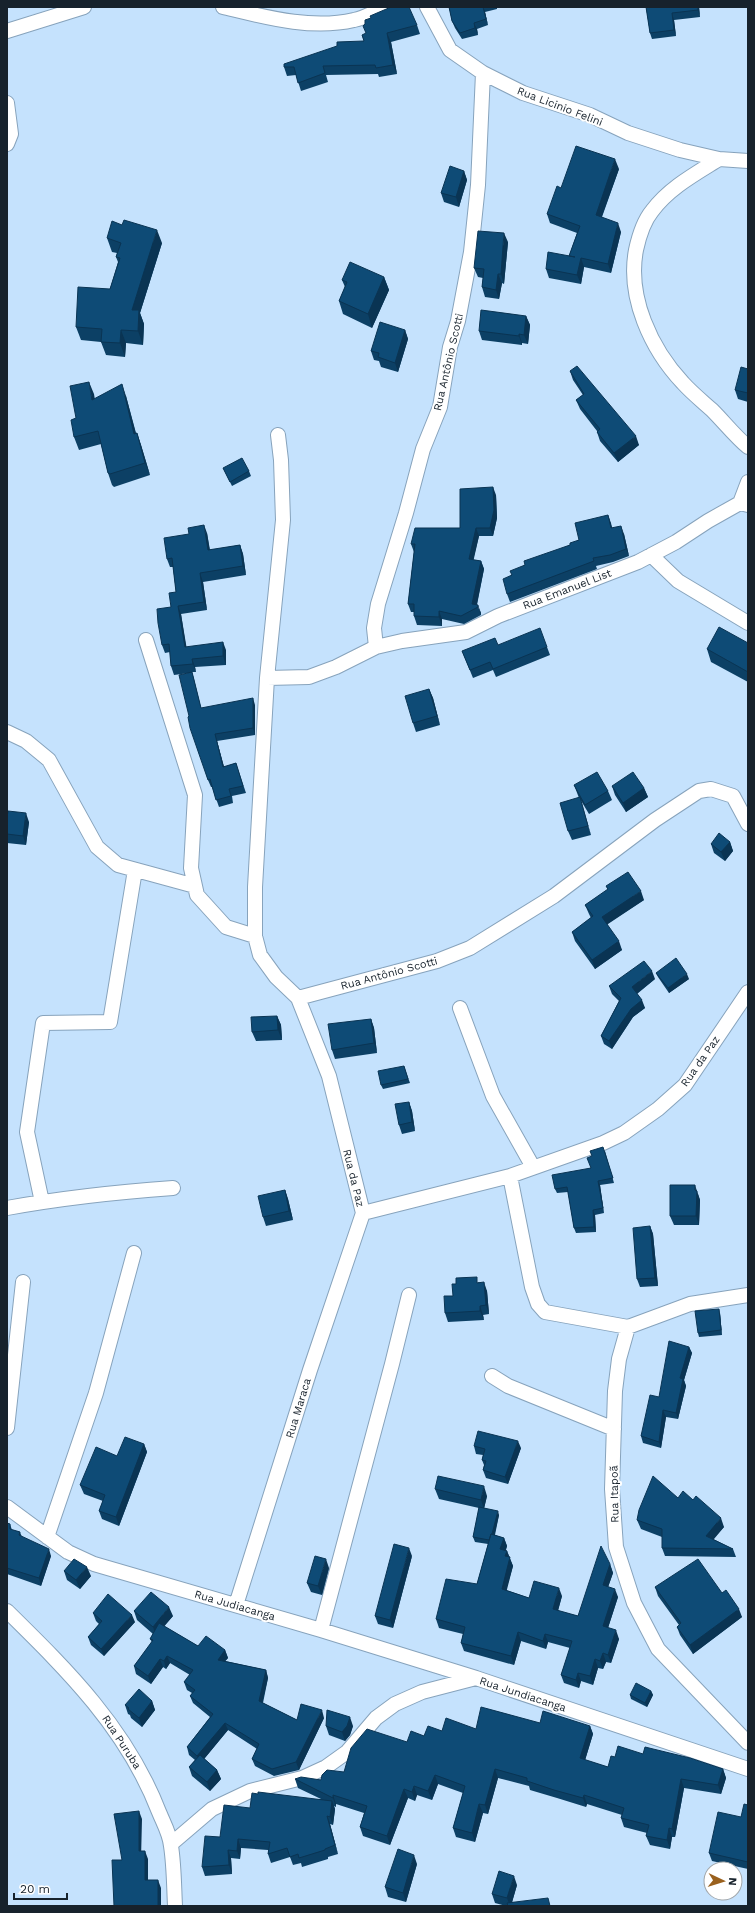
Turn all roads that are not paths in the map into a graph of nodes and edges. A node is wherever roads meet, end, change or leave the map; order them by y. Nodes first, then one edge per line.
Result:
1 (84, 7) edge
2 (223, 7) edge
3 (386, 7) edge
4 (427, 7) edge
5 (7, 31) edge
6 (483, 73) junction
7 (7, 103) edge
8 (7, 144) edge
9 (719, 159) junction
10 (748, 161) edge
11 (278, 435) dead end
12 (748, 447) edge
13 (748, 482) edge
14 (744, 504) edge
15 (650, 555) junction
16 (748, 623) edge
17 (146, 640) dead end
18 (376, 647) junction
19 (267, 678) junction
20 (7, 732) edge
21 (748, 824) edge
22 (135, 870) junction
23 (195, 886) junction
24 (255, 936) junction
25 (748, 992) edge
26 (298, 998) junction
27 (460, 1008) dead end
28 (533, 1168) junction
29 (510, 1176) junction
30 (173, 1188) dead end
31 (42, 1202) junction
32 (7, 1208) edge
33 (363, 1213) junction
34 (134, 1254) dead end
35 (24, 1282) dead end
36 (409, 1294) dead end
37 (748, 1295) edge
38 (628, 1327) junction
39 (492, 1376) dead end
40 (7, 1428) edge
41 (614, 1430) junction
42 (7, 1507) edge
43 (47, 1537) junction
44 (236, 1605) junction
45 (7, 1610) edge
46 (321, 1630) junction
47 (476, 1678) junction
48 (748, 1743) edge
49 (748, 1769) edge
50 (171, 1844) junction
51 (175, 1906) edge

1 - 5 street
2 - 3 street
4 - 6 street, Rua Licinio Felini
6 - 9 street, Rua Licinio Felini
6 - 18 street, Rua Antônio Scotti
7 - 8 street
9 - 10 street, Rua Licinio Felini
9 - 12 street
11 - 19 street
13 - 14 street
14 - 15 street, Rua Emanuel List
15 - 16 street
15 - 18 street, Rua Emanuel List
17 - 23 street
18 - 19 street
19 - 24 street
20 - 22 street
21 - 26 street, Rua Antônio Scotti
22 - 23 street
22 - 31 street
23 - 24 street
24 - 26 street
25 - 28 street, Rua da Paz
26 - 33 street, Rua da Paz
27 - 28 street
28 - 29 street, Rua da Paz
29 - 33 street, Rua da Paz
29 - 38 street
30 - 31 street
31 - 32 street
33 - 44 street, Rua Maraca
34 - 43 street
35 - 40 street
36 - 46 street
37 - 38 street
38 - 41 street, Rua Itapoã
39 - 41 street
41 - 48 street, Rua Itapoã
42 - 43 street, Rua Judiacanga
43 - 44 street, Rua Judiacanga
44 - 46 street, Rua Judiacanga
45 - 50 street, Rua Puruba
46 - 47 street, Rua Judiacanga
47 - 49 street, Rua Jundiacanga
47 - 50 street, Rua Jundiacanga
50 - 51 street, Rua Puruba

